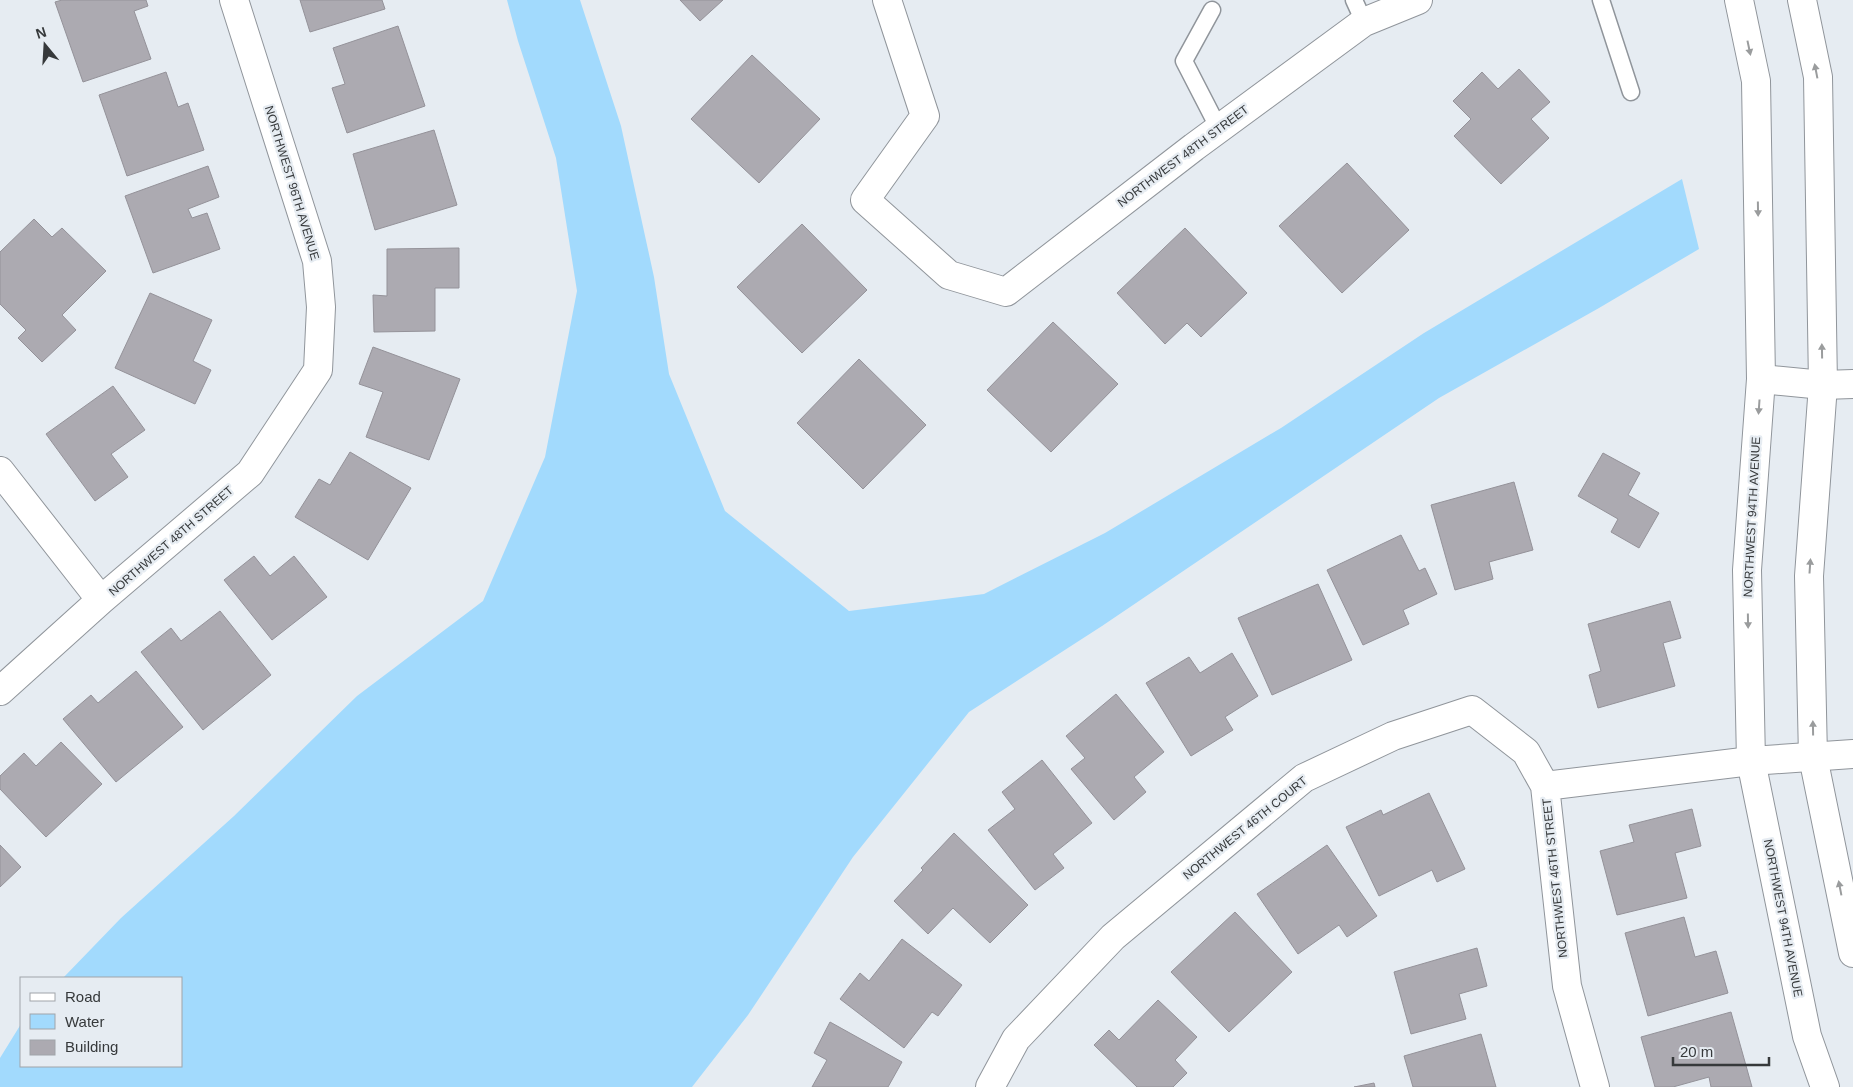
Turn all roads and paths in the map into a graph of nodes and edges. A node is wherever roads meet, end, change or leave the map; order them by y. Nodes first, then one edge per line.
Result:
1 (234, 0) edge
2 (887, 0) edge
3 (1418, 0) edge
4 (1601, 0) edge
5 (1739, 0) edge
6 (1802, 0) edge
7 (1212, 10) dead end
8 (1359, 11) edge
9 (1632, 92) dead end
10 (1219, 129) junction
11 (318, 370) joint
12 (1760, 379) junction
13 (1853, 384) edge
14 (1823, 385) junction
15 (0, 471) edge
16 (102, 600) junction
17 (0, 691) edge
18 (1853, 754) edge
19 (1813, 757) junction
20 (1751, 761) junction
21 (1545, 786) junction
22 (1853, 953) edge
23 (990, 1087) edge
24 (1595, 1087) edge
25 (1825, 1087) edge

1 - 11 street, NORTHWEST 96TH AVENUE
2 - 10 street, NORTHWEST 48TH STREET
3 - 8 street, NORTHWEST 48TH STREET
4 - 9 lane
5 -> 12 street, NORTHWEST 94TH AVENUE
14 -> 6 street
7 - 10 lane
8 - 10 street, NORTHWEST 48TH STREET
11 - 16 street, NORTHWEST 48TH STREET
12 - 14 street
12 -> 20 street, NORTHWEST 94TH AVENUE
13 - 14 street
19 -> 14 street
15 - 16 street
16 - 17 street, NORTHWEST 48TH STREET
18 - 19 street, NORTHWEST 46TH STREET
19 - 20 street, NORTHWEST 46TH STREET
22 -> 19 street
20 - 21 street, NORTHWEST 46TH STREET
20 - 25 street, NORTHWEST 94TH AVENUE
21 - 23 street, NORTHWEST 46TH COURT
21 - 24 street, NORTHWEST 46TH STREET

